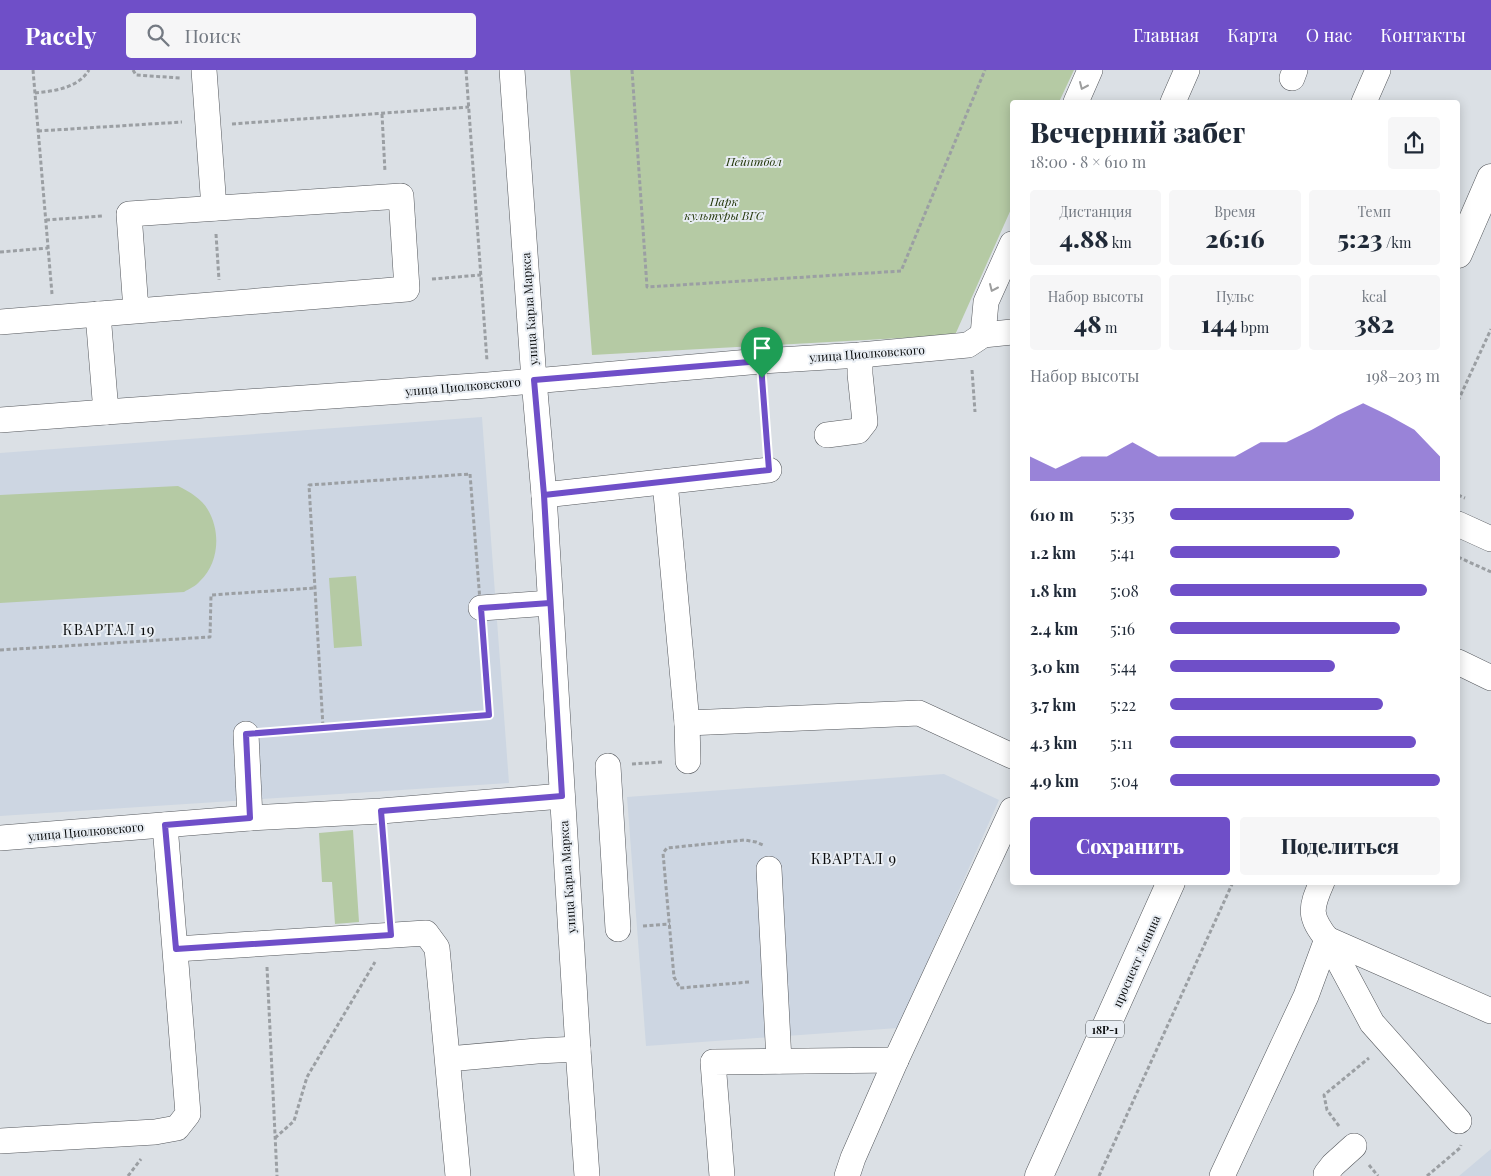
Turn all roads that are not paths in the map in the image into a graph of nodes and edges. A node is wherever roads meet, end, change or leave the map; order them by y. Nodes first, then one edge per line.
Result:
1 (512, 70) edge
2 (1090, 70) edge
3 (1187, 70) edge
4 (1378, 70) edge
5 (204, 75) edge
6 (1077, 100) edge
7 (1174, 100) edge
8 (1365, 100) edge
9 (1491, 178) edge
10 (214, 208) junction
11 (1010, 248) edge
12 (1460, 249) edge
13 (136, 310) junction
14 (98, 314) junction
15 (0, 322) edge
16 (1010, 332) edge
17 (975, 340) junction
18 (860, 355) junction
19 (534, 380) junction
20 (106, 412) junction
21 (0, 420) edge
22 (827, 435) dead end
23 (769, 470) road end
24 (665, 482) junction
25 (544, 495) junction
26 (1460, 525) edge
27 (1491, 540) edge
28 (550, 603) junction
29 (481, 608) road end
30 (1460, 663) edge
31 (1491, 678) edge
32 (687, 723) junction
33 (246, 734) road end
34 (1010, 755) edge
35 (688, 761) road end
36 (608, 766) road end
37 (562, 796) junction
38 (1010, 814) edge
39 (250, 818) junction
40 (165, 825) junction
41 (0, 838) edge
42 (769, 869) road end
43 (1170, 885) edge
44 (1321, 885) edge
45 (628, 928) road end
46 (1327, 939) junction
47 (176, 949) junction
48 (1491, 1011) edge
49 (578, 1049) junction
50 (448, 1059) junction
51 (896, 1060) junction
52 (779, 1061) junction
53 (1459, 1121) road end
54 (0, 1141) edge
55 (1354, 1146) road end
56 (458, 1176) edge
57 (587, 1176) edge
58 (722, 1176) edge
59 (846, 1176) edge
60 (1039, 1176) edge
61 (1222, 1176) edge
62 (1326, 1176) edge

1 - 19 street, улица Карла Маркса
2 -> 6 street
3 - 7 street
4 - 8 street
5 - 10 street
9 - 12 main road
10 - 13 street
10 - 13 street
11 -> 17 street
13 - 14 street
14 - 15 street
14 - 20 street
16 - 17 street, улица Циолковского
17 - 18 street, улица Циолковского
18 - 19 street, улица Циолковского
18 - 22 street
19 - 20 street, улица Циолковского
19 - 25 street, улица Карла Маркса
20 - 21 street, улица Циолковского
23 - 24 street
24 - 25 street
24 - 32 street
25 - 28 street, улица Карла Маркса
26 - 27 street
28 - 29 street
28 - 37 street, улица Карла Маркса
30 - 31 street
32 - 34 street
32 - 35 street
33 - 39 street
36 - 45 street
37 - 39 street, улица Циолковского
37 - 49 street, улица Карла Маркса
38 - 51 street
39 - 40 street, улица Циолковского
40 - 41 street, улица Циолковского
40 - 47 street
42 - 52 street
43 - 60 main road, проспект Ленина / 18Р-1
44 - 46 street
46 - 48 street
46 - 53 street
46 - 61 street
47 - 50 street
47 - 54 street
49 - 50 street
49 - 57 street, улица Карла Маркса
50 - 56 street
51 - 52 street
51 - 59 street
52 - 58 street
55 - 62 street

